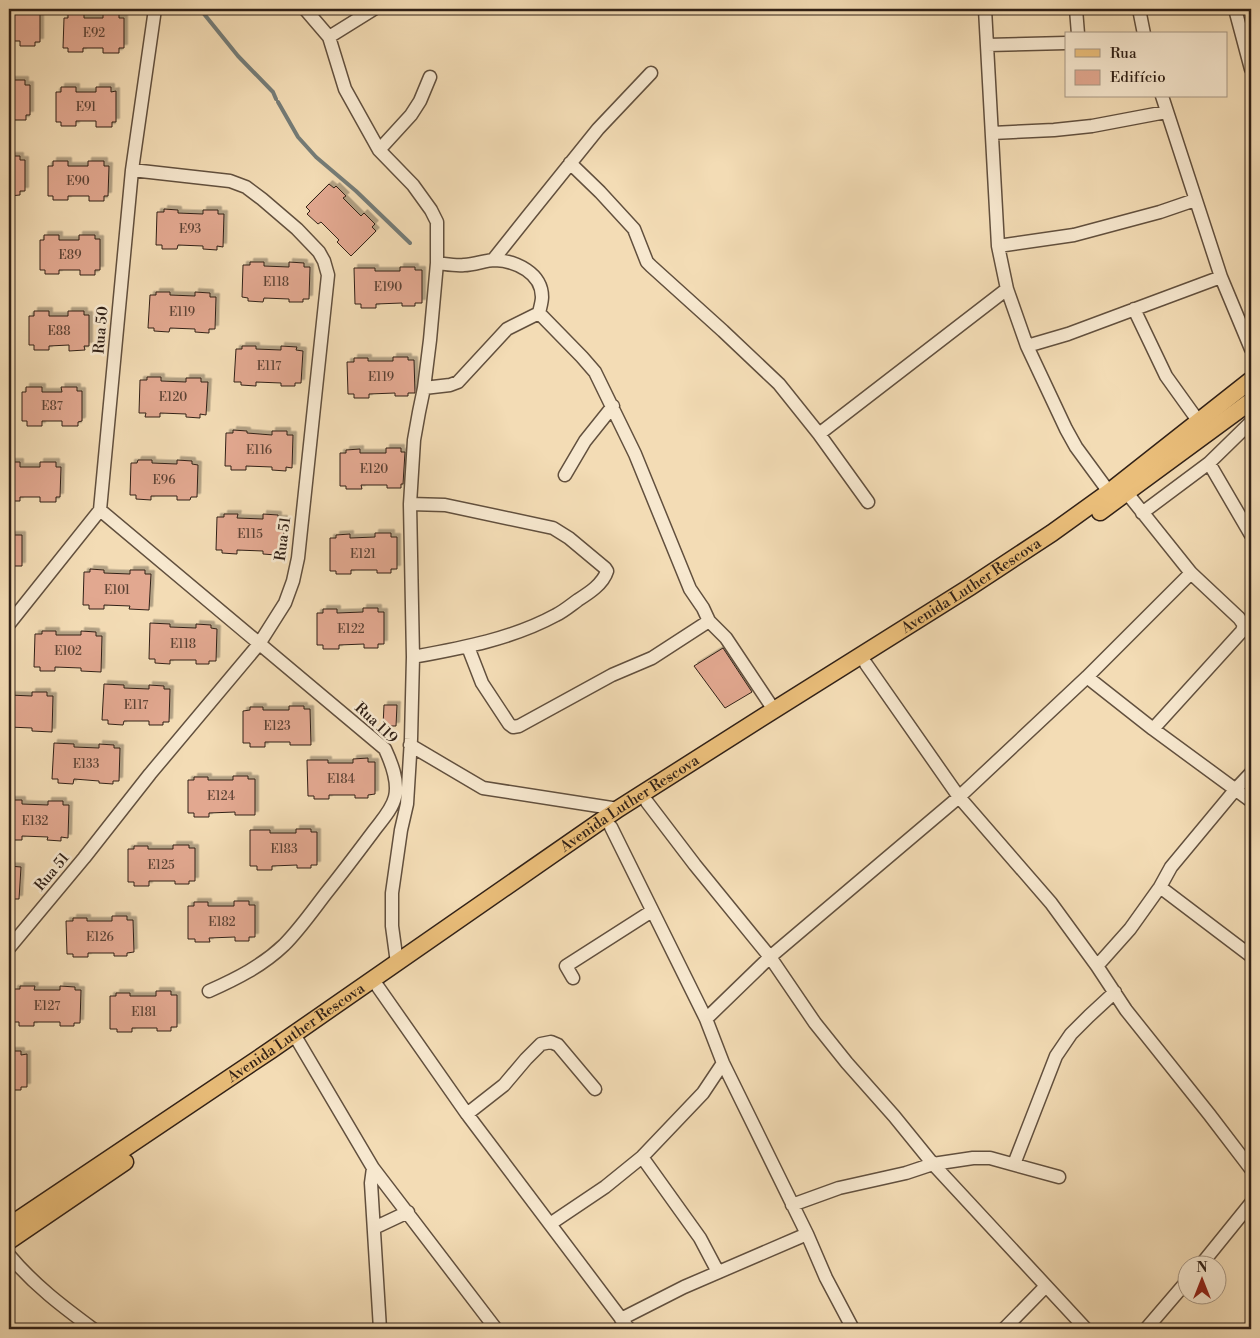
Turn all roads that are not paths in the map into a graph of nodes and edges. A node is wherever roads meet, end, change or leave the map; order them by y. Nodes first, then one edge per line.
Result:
1 (155, 9) edge
2 (305, 9) edge
3 (374, 9) edge
4 (985, 9) edge
5 (1076, 9) edge
6 (1138, 9) edge
7 (1234, 9) edge
8 (1078, 32) edge
9 (1144, 32) edge
10 (329, 37) junction
11 (1065, 43) edge
12 (987, 45) junction
13 (1251, 69) edge
14 (651, 73) dead end
15 (430, 77) dead end
16 (1162, 98) edge
17 (1166, 112) junction
18 (992, 133) junction
19 (378, 150) junction
20 (570, 162) junction
21 (132, 170) junction
22 (1195, 200) junction
23 (998, 246) junction
24 (494, 260) junction
25 (437, 264) junction
26 (1222, 278) junction
27 (1007, 289) junction
28 (1134, 309) junction
29 (538, 312) junction
30 (1027, 346) junction
31 (1251, 349) edge
32 (1251, 380) edge
33 (424, 388) junction
34 (613, 406) junction
35 (1248, 413) edge
36 (1199, 422) junction
37 (819, 434) junction
38 (1209, 463) junction
39 (565, 475) dead end
40 (1110, 492) junction
41 (1127, 493) junction
42 (868, 502) dead end
43 (410, 504) junction
44 (100, 510) junction
45 (1142, 513) junction
46 (1251, 535) edge
47 (1191, 574) junction
48 (710, 621) junction
49 (9, 624) edge
50 (259, 644) junction
51 (468, 647) junction
52 (413, 657) junction
53 (866, 664) junction
54 (1087, 677) junction
55 (774, 710) junction
56 (1153, 729) junction
57 (410, 745) junction
58 (1251, 773) edge
59 (1235, 790) junction
60 (959, 797) junction
61 (647, 802) junction
62 (1251, 802) edge
63 (618, 809) junction
64 (611, 827) junction
65 (1160, 887) junction
66 (652, 911) junction
67 (9, 948) edge
68 (1251, 956) edge
69 (770, 957) junction
70 (397, 963) junction
71 (1097, 966) junction
72 (573, 978) dead end
73 (378, 987) junction
74 (210, 991) dead end
75 (1115, 992) junction
76 (706, 1019) junction
77 (298, 1041) junction
78 (723, 1063) junction
79 (595, 1089) dead end
80 (467, 1114) junction
81 (642, 1157) junction
82 (933, 1164) junction
83 (1014, 1164) junction
84 (373, 1168) junction
85 (1251, 1169) edge
86 (1059, 1177) dead end
87 (1251, 1203) edge
88 (792, 1205) junction
89 (408, 1212) junction
90 (550, 1224) junction
91 (9, 1226) edge
92 (374, 1228) junction
93 (807, 1234) junction
94 (9, 1241) edge
95 (9, 1255) edge
96 (1208, 1256) edge
97 (718, 1272) junction
98 (1046, 1286) junction
99 (1178, 1292) edge
100 (625, 1324) edge
101 (93, 1329) edge
102 (380, 1329) edge
103 (496, 1329) edge
104 (853, 1329) edge
105 (1004, 1329) edge
106 (1086, 1329) edge
107 (1146, 1329) edge

1 - 21 street, Rua 50
2 - 10 street
3 - 10 street
4 - 12 street
5 - 8 street
6 - 9 street
7 - 13 street
10 - 19 street
11 - 12 street
12 - 18 street
14 - 20 street
15 - 19 street
16 - 17 street
17 - 18 street
17 - 22 street
18 - 23 street
19 - 25 street
20 - 24 street
20 - 37 street
21 - 44 street, Rua 50
21 - 50 street, Rua 51
22 - 23 street
22 - 26 street
23 - 27 street
24 - 25 street
24 - 29 street
25 - 33 street
26 - 28 street
26 - 31 street
27 - 30 street
27 - 37 street
28 - 30 street
28 - 36 street
29 - 33 street
29 - 34 street
30 - 40 street
32 - 36 main road, Avenida Luther Rescova
33 - 43 street
34 - 39 street
34 - 48 street
35 - 38 street
35 - 41 main road, Avenida Luther Rescova
36 - 40 main road, Avenida Luther Rescova
37 - 42 street
38 - 45 street
38 - 46 street
40 - 55 main road, Avenida Luther Rescova
41 - 45 street
41 - 53 main road, Avenida Luther Rescova
43 - 51 street
43 - 52 street
44 - 49 street
44 - 50 street, Rua 119
45 - 47 street
47 - 54 street
47 - 56 street
48 - 51 street
48 - 55 street
50 - 67 street, Rua 51
50 - 74 street, Rua 119
51 - 52 street
52 - 57 street
53 - 60 street
53 - 61 main road, Avenida Luther Rescova
54 - 56 street
54 - 60 street
55 - 63 main road, Avenida Luther Rescova
56 - 59 street
57 - 63 street
57 - 70 street
58 - 59 street
59 - 62 street
59 - 65 street
60 - 69 street
60 - 71 street
61 - 64 main road, Avenida Luther Rescova
61 - 69 street
63 - 70 main road, Avenida Luther Rescova
64 - 66 street
64 - 73 main road, Avenida Luther Rescova
65 - 68 street
65 - 71 street
66 - 72 street
66 - 76 street
69 - 76 street
69 - 82 street
70 - 91 main road, Avenida Luther Rescova
71 - 75 street
73 - 77 main road, Avenida Luther Rescova
73 - 80 street
75 - 83 street
75 - 85 street
76 - 78 street
77 - 84 street
77 - 94 main road, Avenida Luther Rescova
78 - 81 street
78 - 88 street
79 - 80 street
80 - 90 street
81 - 90 street
81 - 97 street
82 - 83 street
82 - 88 street
82 - 98 street
83 - 86 street
84 - 89 street
84 - 92 street
87 - 96 street
88 - 93 street
89 - 92 street
89 - 103 street
90 - 100 street
92 - 102 street
93 - 97 street
93 - 104 street
95 - 101 street
97 - 100 street
98 - 105 street
98 - 106 street
99 - 107 street

